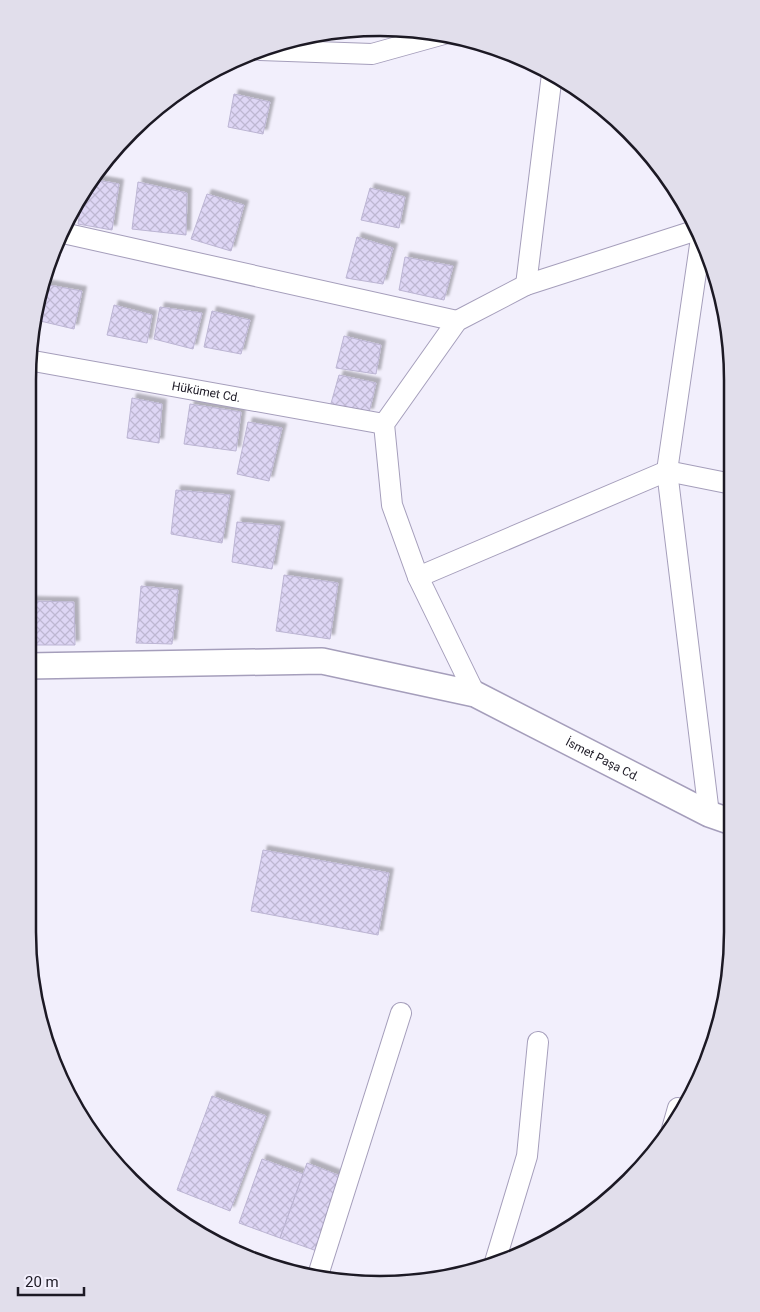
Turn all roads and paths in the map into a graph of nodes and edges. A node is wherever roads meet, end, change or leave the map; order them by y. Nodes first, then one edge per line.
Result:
1 (426, 39) edge
2 (281, 51) edge
3 (551, 82) edge
4 (690, 232) edge
5 (69, 234) edge
6 (698, 249) edge
7 (526, 285) junction
8 (457, 321) junction
9 (37, 362) edge
10 (384, 424) junction
11 (667, 471) junction
12 (724, 482) edge
13 (418, 577) junction
14 (36, 666) edge
15 (475, 694) junction
16 (721, 818) edge
17 (401, 1013) dead end
18 (538, 1042) dead end
19 (497, 1255) edge
20 (320, 1270) edge

1 - 2 street
3 - 7 street
4 - 7 street
5 - 8 street
6 - 11 street
7 - 8 street
8 - 10 street
9 - 10 street, Hükümet Cd.
10 - 13 street
11 - 12 street
11 - 13 street
11 - 16 street
13 - 15 street
14 - 15 street, İsmet Paşa Cd.
15 - 16 street, İsmet Paşa Cd.
17 - 20 street
18 - 19 street

